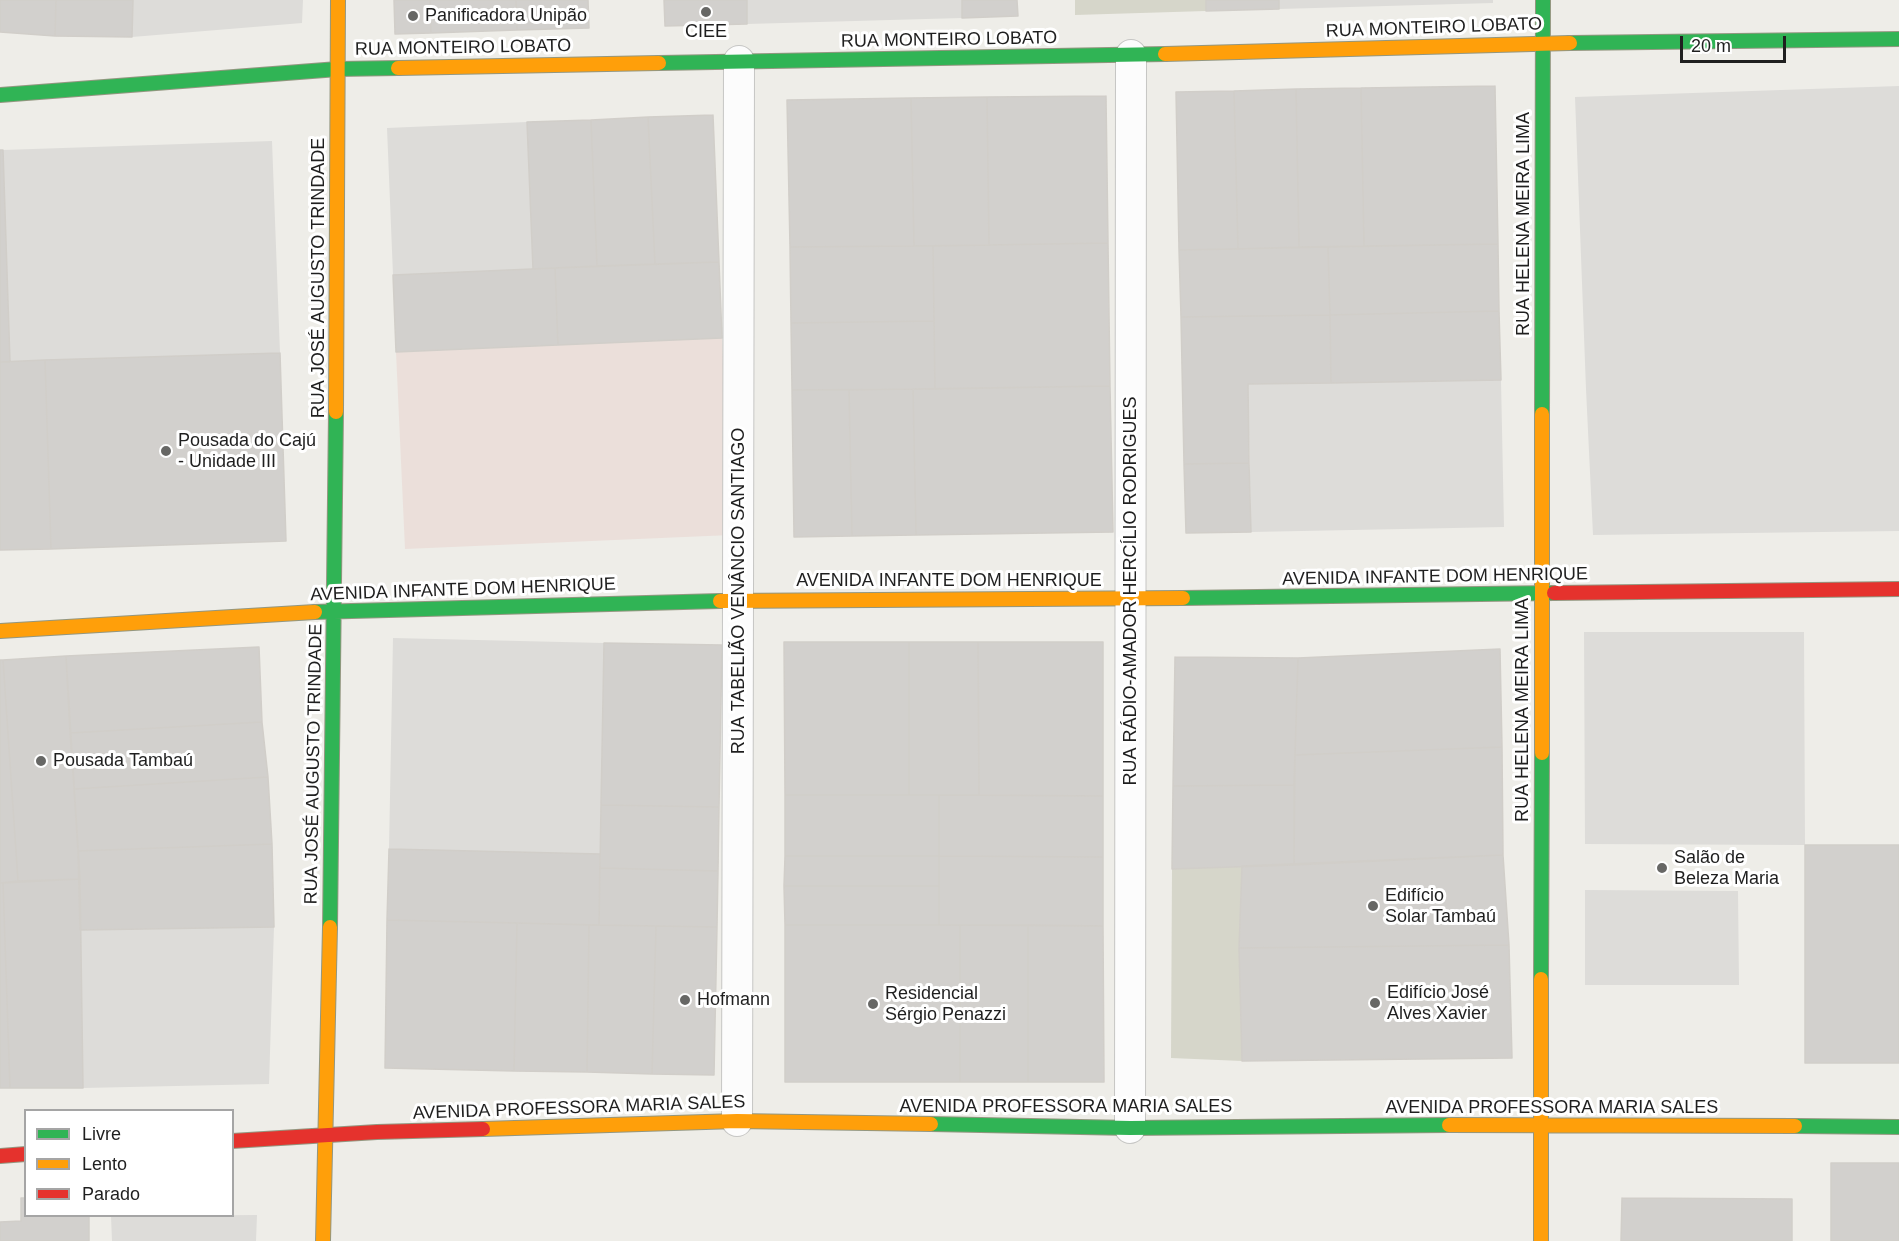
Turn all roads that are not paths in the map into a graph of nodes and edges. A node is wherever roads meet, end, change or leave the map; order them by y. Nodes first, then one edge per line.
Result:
1 (338, 0) edge
2 (1543, 0) edge
3 (1899, 39) edge
4 (1543, 43) junction
5 (1131, 55) junction
6 (739, 61) junction
7 (338, 69) junction
8 (0, 95) edge
9 (1899, 589) edge
10 (1541, 594) junction
11 (1131, 599) junction
12 (739, 600) junction
13 (334, 611) junction
14 (0, 631) edge
15 (737, 1121) junction
16 (1540, 1125) junction
17 (1899, 1127) edge
18 (1130, 1128) junction
19 (324, 1135) junction
20 (234, 1141) edge
21 (24, 1154) edge
22 (0, 1156) edge
23 (323, 1241) edge
24 (1541, 1241) edge

1 - 7 main road, RUA JOSÉ AUGUSTO TRINDADE
2 - 4 main road, RUA HELENA MEIRA LIMA
3 - 4 main road, RUA MONTEIRO LOBATO
4 - 5 main road, RUA MONTEIRO LOBATO
4 - 10 main road, RUA HELENA MEIRA LIMA
5 - 6 main road, RUA MONTEIRO LOBATO
5 - 11 street, RUA RÁDIO-AMADOR HERCÍLIO RODRIGUES
6 - 7 main road, RUA MONTEIRO LOBATO
6 - 12 street, RUA TABELIÃO VENÂNCIO SANTIAGO
7 - 8 main road, RUA MONTEIRO LOBATO
7 - 13 main road, RUA JOSÉ AUGUSTO TRINDADE
9 - 10 main road, AVENIDA INFANTE DOM HENRIQUE
10 - 11 main road, AVENIDA INFANTE DOM HENRIQUE
10 - 16 main road, RUA HELENA MEIRA LIMA
11 - 12 main road, AVENIDA INFANTE DOM HENRIQUE
11 - 18 street, RUA RÁDIO-AMADOR HERCÍLIO RODRIGUES
12 - 13 main road, AVENIDA INFANTE DOM HENRIQUE
12 - 15 street, RUA TABELIÃO VENÂNCIO SANTIAGO
13 - 14 main road, AVENIDA INFANTE DOM HENRIQUE
13 - 19 main road, RUA JOSÉ AUGUSTO TRINDADE
15 - 18 main road, AVENIDA PROFESSORA MARIA SALES
15 - 19 main road, AVENIDA PROFESSORA MARIA SALES
16 - 17 main road, AVENIDA PROFESSORA MARIA SALES
16 - 18 main road, AVENIDA PROFESSORA MARIA SALES
16 - 24 main road, RUA HELENA MEIRA LIMA
19 - 20 main road, AVENIDA PROFESSORA MARIA SALES
19 - 23 main road, RUA JOSÉ AUGUSTO TRINDADE
21 - 22 main road

